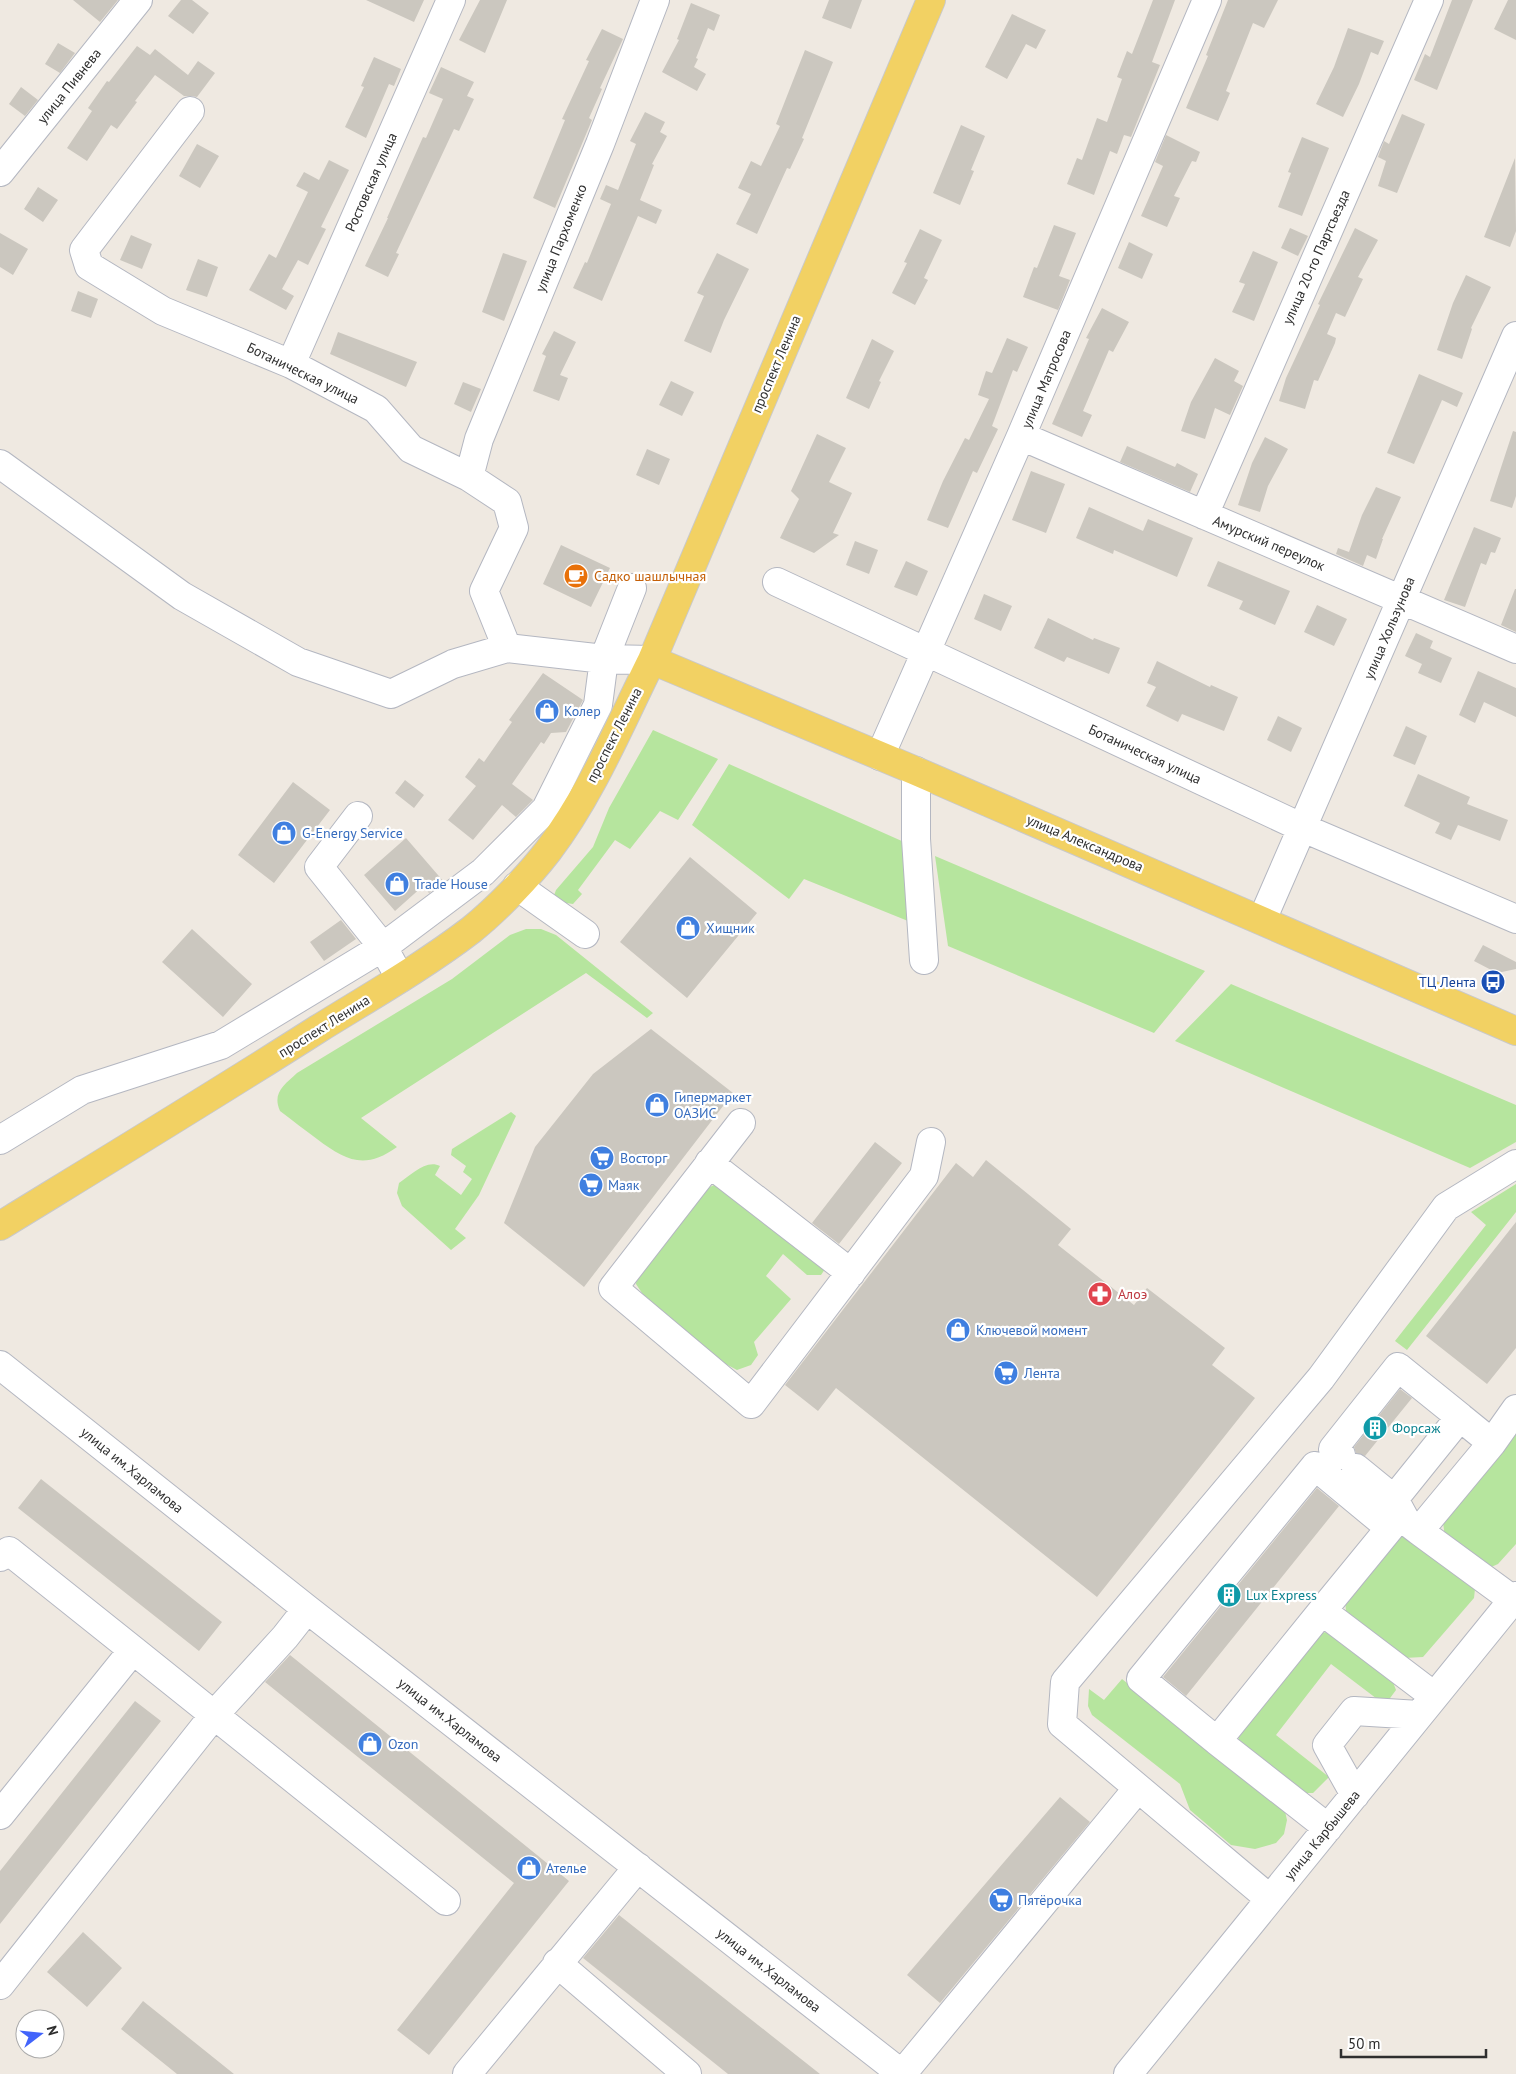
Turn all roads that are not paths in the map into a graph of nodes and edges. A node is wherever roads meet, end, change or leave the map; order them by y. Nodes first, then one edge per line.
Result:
1 (138, 0) edge
2 (451, 0) edge
3 (655, 0) edge
4 (932, 0) edge
5 (1207, 0) edge
6 (1429, 0) edge
7 (190, 111) dead end
8 (0, 172) edge
9 (1516, 336) edge
10 (291, 364) junction
11 (1021, 436) junction
12 (0, 464) edge
13 (469, 477) junction
14 (1204, 515) junction
15 (777, 582) dead end
16 (632, 588) dead end
17 (1402, 600) junction
18 (507, 648) junction
19 (1516, 649) edge
20 (926, 652) junction
21 (604, 660) junction
22 (652, 660) junction
23 (880, 756) junction
24 (916, 771) junction
25 (358, 816) dead end
26 (1303, 828) junction
27 (483, 872) junction
28 (510, 893) junction
29 (1516, 919) edge
30 (1262, 920) junction
31 (585, 934) dead end
32 (383, 947) junction
33 (924, 960) dead end
34 (400, 978) junction
35 (1516, 1031) edge
36 (741, 1123) dead end
37 (0, 1140) edge
38 (931, 1142) dead end
39 (709, 1163) junction
40 (1516, 1164) edge
41 (0, 1226) edge
42 (851, 1273) junction
43 (1, 1368) edge
44 (1516, 1410) edge
45 (1460, 1417) junction
46 (1492, 1443) junction
47 (1394, 1499) junction
48 (1419, 1531) junction
49 (4, 1554) edge
50 (1514, 1598) edge
51 (307, 1609) junction
52 (1322, 1612) junction
53 (133, 1650) junction
54 (1426, 1706) junction
55 (214, 1715) junction
56 (1216, 1741) junction
57 (1138, 1788) junction
58 (1355, 1795) junction
59 (0, 1815) edge
60 (1328, 1828) junction
61 (638, 1867) junction
62 (1270, 1899) junction
63 (446, 1901) dead end
64 (557, 1963) junction
65 (0, 1985) edge
66 (467, 2074) edge
67 (687, 2074) edge
68 (902, 2074) edge
69 (1128, 2074) edge

1 - 8 street, улица Пивнева
2 - 10 street, Ростовская улица
3 - 13 street, улица Пархоменко
4 - 22 main road, проспект Ленина
5 - 11 street, улица Матросова
6 - 14 street, улица 20-го Партсъезда
7 - 10 street, Ботаническая улица
9 - 17 street, улица Хользунова
10 - 13 street, Ботаническая улица
11 - 14 street, Амурский переулок
11 - 20 street, улица Матросова
12 - 18 street
13 - 18 street, Ботаническая улица
14 - 17 street, Амурский переулок
15 - 20 street, Ботаническая улица
16 - 21 street
17 - 19 street, Амурский переулок
17 - 26 street, улица Хользунова
18 - 21 street
20 - 23 street, улица Матросова
20 - 26 street, Ботаническая улица
21 - 22 street
21 - 27 street
22 - 23 main road, улица Александрова
22 - 28 main road, проспект Ленина
23 - 24 main road, улица Александрова
24 - 30 main road, улица Александрова
24 - 33 street
25 - 32 street
26 - 29 street, Ботаническая улица
26 - 30 street, улица Хользунова
27 - 28 street
27 - 32 street
28 - 31 street
28 - 34 main road, проспект Ленина
30 - 35 main road, улица Александрова
32 - 34 street
32 - 37 street
34 - 41 main road, проспект Ленина
36 - 39 street
38 - 42 street
39 - 42 street
39 - 42 street
40 - 57 street
43 - 51 street, улица им.Харламова
44 - 46 street
45 - 46 street
45 - 47 street
45 - 47 street
46 - 48 street
47 - 48 street
48 - 50 street
49 - 53 street
50 - 54 street, улица Карбышева
51 - 55 street
51 - 61 street, улица им.Харламова
52 - 54 street
52 - 56 street
52 - 56 street
53 - 55 street
53 - 59 street
54 - 58 street, улица Карбышева
54 - 58 street
55 - 63 street
55 - 65 street
56 - 60 street
57 - 62 street
57 - 68 street
58 - 60 street, улица Карбышева
60 - 62 street, улица Карбышева
61 - 64 street
61 - 68 street, улица им.Харламова
62 - 69 street, улица Карбышева
64 - 66 street
64 - 67 street

